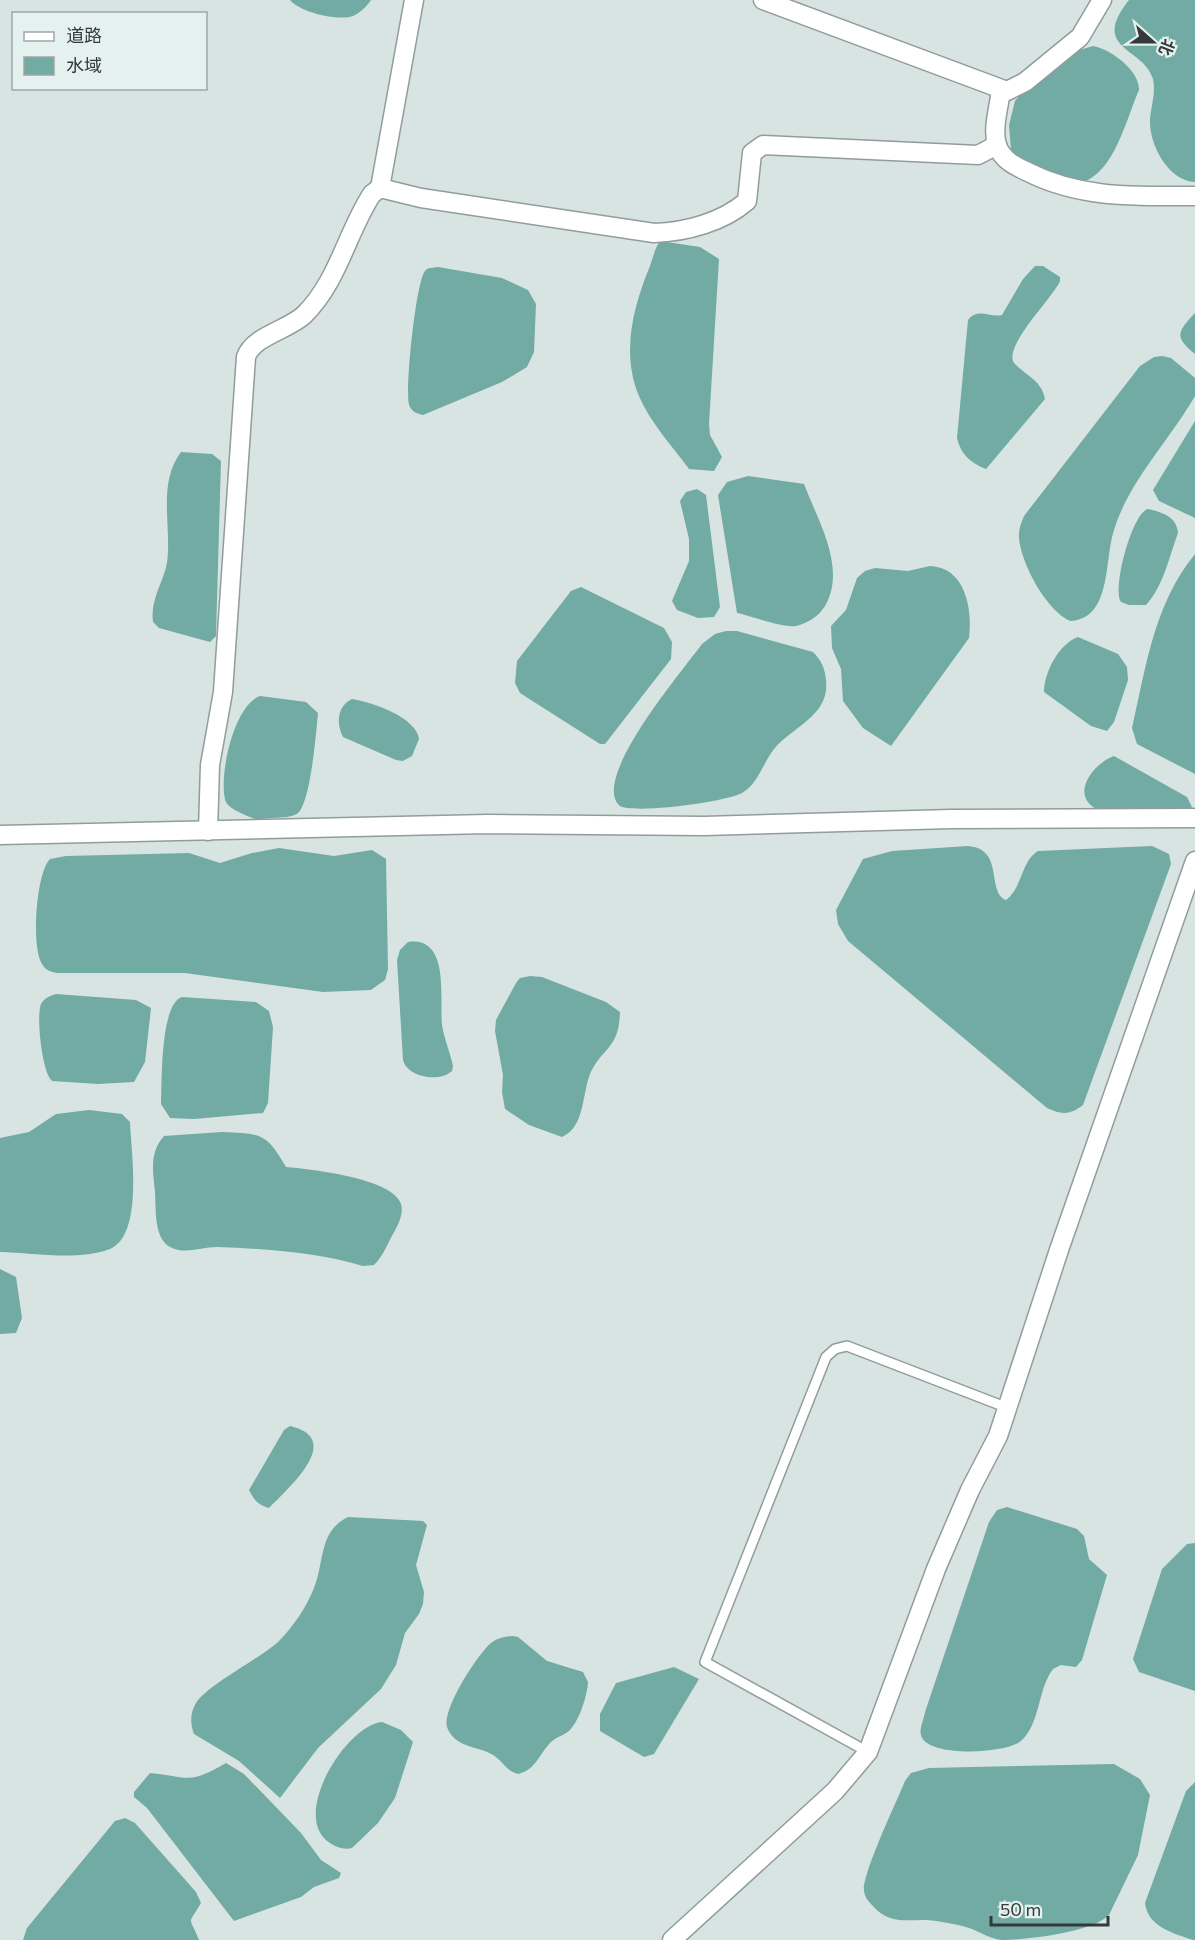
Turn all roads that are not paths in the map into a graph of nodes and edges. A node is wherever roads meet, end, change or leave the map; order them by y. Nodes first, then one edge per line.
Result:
1 (414, 0) edge
2 (763, 0) edge
3 (1102, 0) edge
4 (1001, 90) junction
5 (997, 145) junction
6 (380, 188) junction
7 (1195, 195) edge
8 (1195, 818) edge
9 (208, 831) junction
10 (0, 835) edge
11 (1195, 861) edge
12 (1008, 1407) junction
13 (868, 1752) junction
14 (672, 1940) edge

1 - 6 street
2 - 4 street
3 - 4 street
4 - 5 street
5 - 6 street
5 - 7 street
6 - 9 street
8 - 9 street
9 - 10 street
11 - 12 street
12 - 13 street
12 - 13 lane
13 - 14 street

